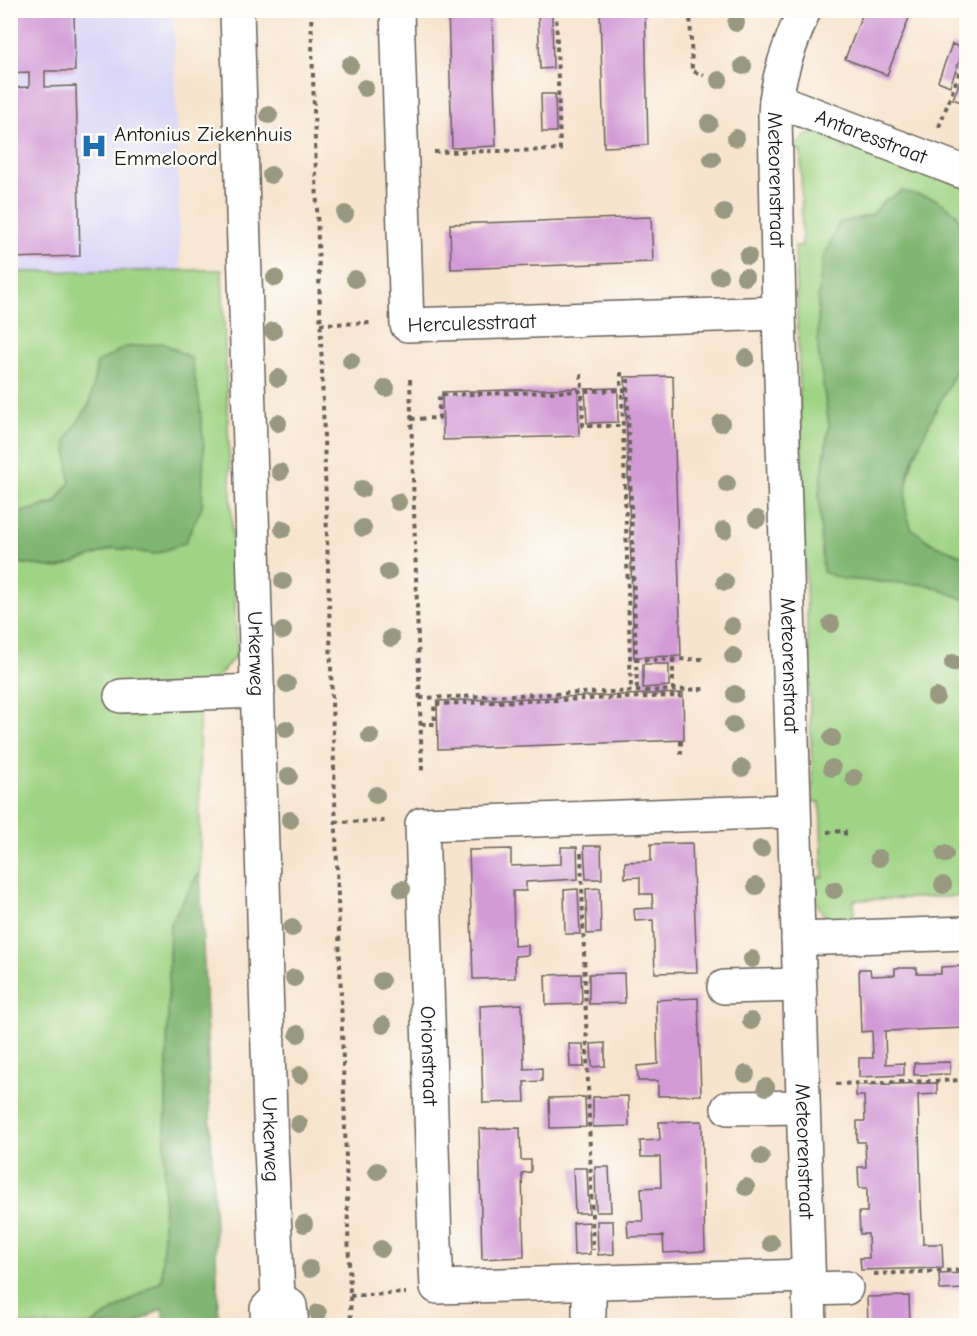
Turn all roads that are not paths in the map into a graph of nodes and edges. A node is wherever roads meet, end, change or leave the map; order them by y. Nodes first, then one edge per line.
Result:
1 (237, 10) edge
2 (397, 10) edge
3 (804, 10) edge
4 (776, 100) junction
5 (966, 173) edge
6 (778, 313) junction
7 (258, 691) junction
8 (121, 696) dead end
9 (793, 811) junction
10 (966, 933) edge
11 (798, 939) junction
12 (799, 985) junction
13 (719, 986) dead end
14 (803, 1107) junction
15 (728, 1108) dead end
16 (857, 1281) road end
17 (808, 1283) junction
18 (279, 1316) edge
19 (810, 1326) edge

1 - 7 street, Urkerweg
2 - 6 street, Herculesstraat
3 - 4 street, Meteorenstraat
4 - 5 street, Antaresstraat
4 - 6 street, Meteorenstraat
6 - 9 street, Meteorenstraat
7 - 8 street
7 - 18 street, Urkerweg
9 - 11 street, Meteorenstraat
9 - 17 street, Orionstraat
10 - 11 street
11 - 12 street, Meteorenstraat
12 - 13 street
12 - 14 street, Meteorenstraat
14 - 15 street
14 - 17 street, Meteorenstraat
16 - 17 street, Orionstraat
17 - 19 street, Meteorenstraat

